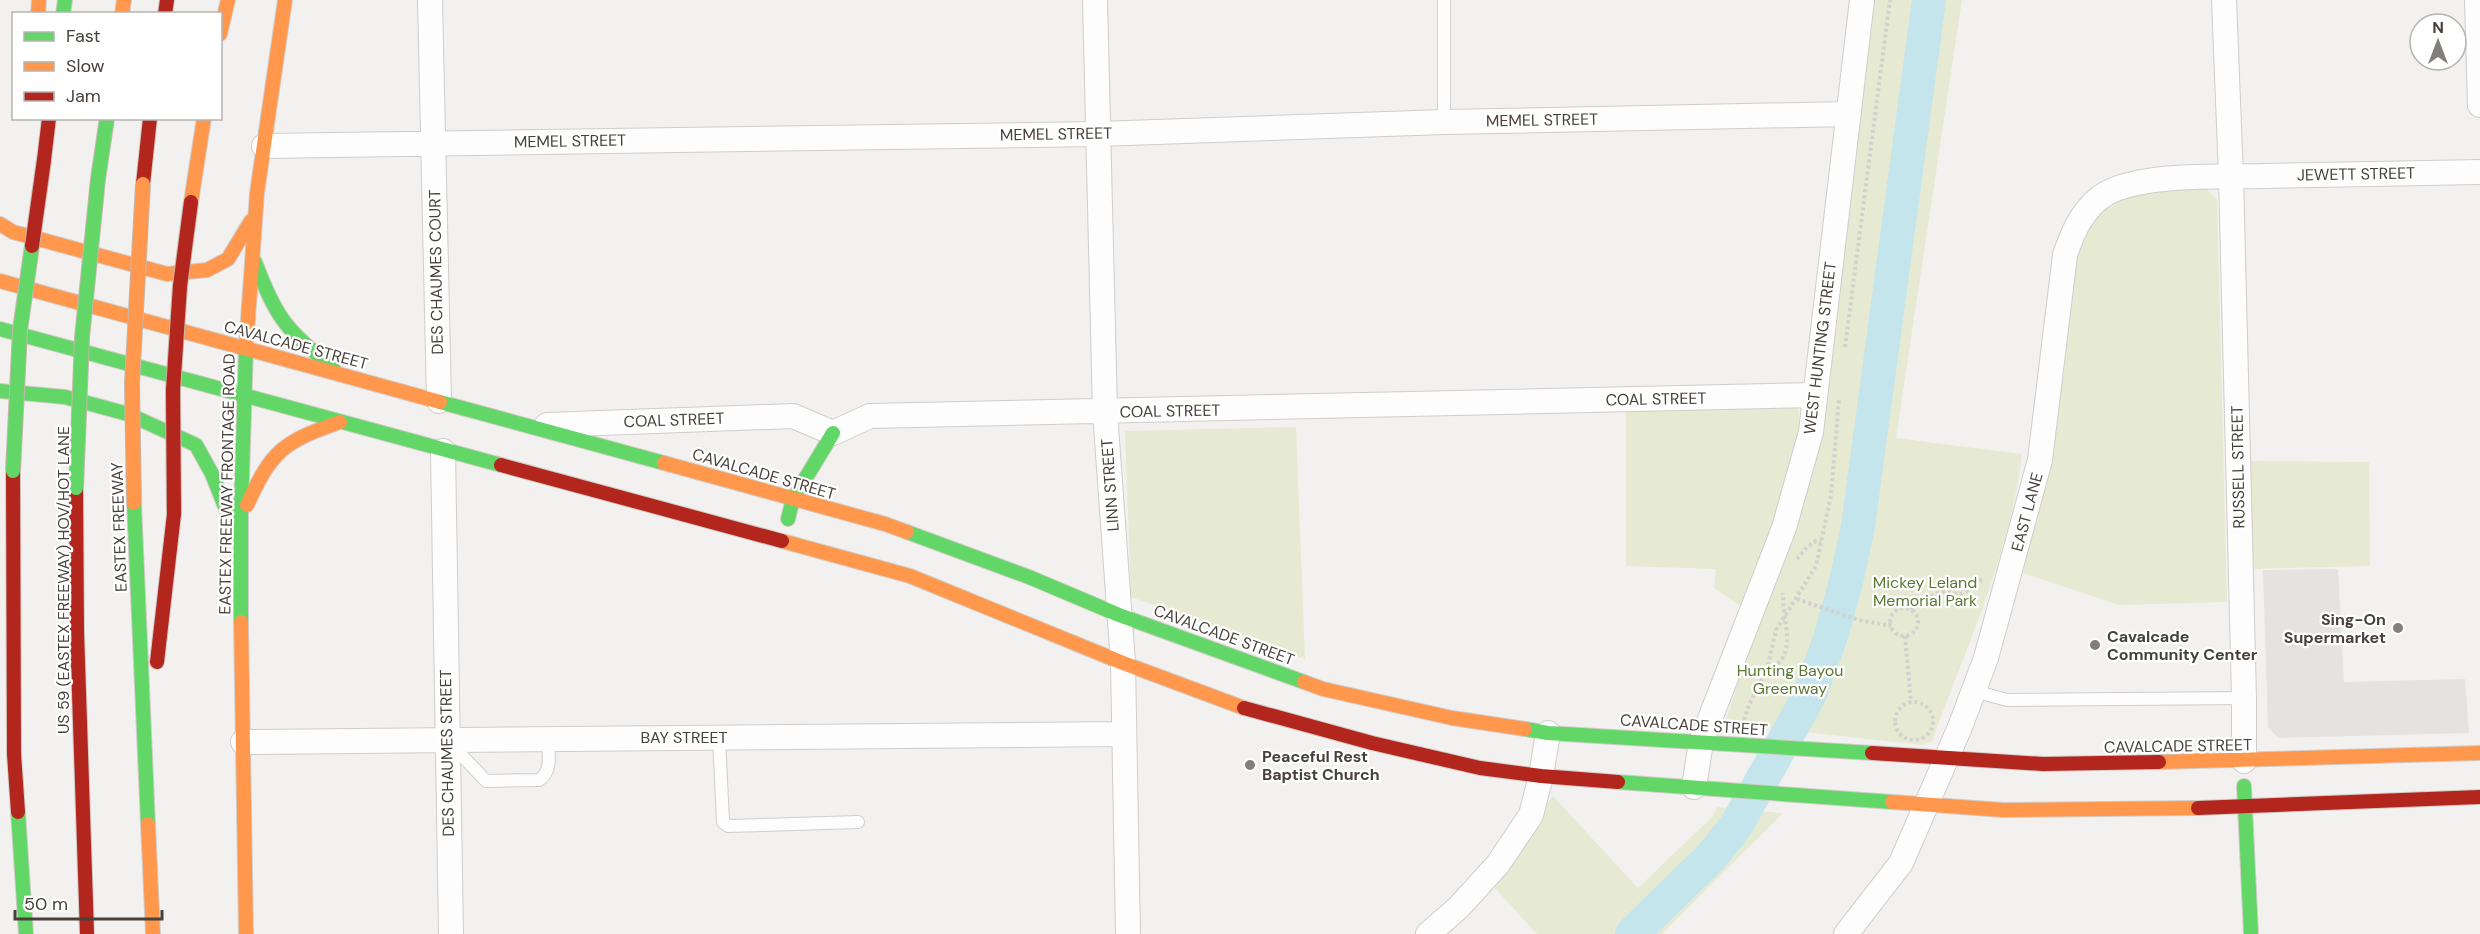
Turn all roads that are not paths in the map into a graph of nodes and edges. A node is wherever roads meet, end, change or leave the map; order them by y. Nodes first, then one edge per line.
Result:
1 (228, 0) edge
2 (285, 0) edge
3 (430, 0) edge
4 (1095, 0) edge
5 (1444, 0) edge
6 (1862, 0) edge
7 (2224, 0) edge
8 (2477, 0) edge
9 (222, 26) edge
10 (2480, 105) edge
11 (1849, 114) junction
12 (49, 120) edge
13 (107, 120) edge
14 (150, 120) edge
15 (204, 120) edge
16 (1444, 122) junction
17 (1098, 134) junction
18 (433, 143) junction
19 (264, 146) junction
20 (2480, 172) edge
21 (2231, 176) junction
22 (28, 177) dead end
23 (256, 212) junction
24 (0, 224) edge
25 (252, 254) junction
26 (0, 281) edge
27 (24, 292) junction
28 (0, 329) edge
29 (246, 348) junction
30 (341, 374) junction
31 (0, 392) edge
32 (1815, 395) junction
33 (244, 396) junction
34 (439, 400) junction
35 (1106, 412) junction
36 (340, 422) junction
37 (533, 426) junction
38 (833, 433) junction
39 (443, 451) junction
40 (793, 499) junction
41 (242, 515) junction
42 (782, 540) junction
43 (241, 547) junction
44 (1119, 615) junction
45 (1123, 663) junction
46 (1974, 691) junction
47 (2244, 698) junction
48 (1548, 733) junction
49 (1124, 734) junction
50 (719, 737) junction
51 (548, 738) junction
52 (446, 739) junction
53 (243, 742) junction
54 (1701, 742) junction
55 (2480, 753) edge
56 (1946, 760) junction
57 (2244, 761) junction
58 (146, 762) junction
59 (1541, 776) junction
60 (1694, 787) junction
61 (2480, 797) edge
62 (1926, 806) junction
63 (2245, 807) junction
64 (858, 822) dead end
65 (26, 934) edge
66 (87, 934) edge
67 (153, 934) edge
68 (246, 934) edge
69 (451, 934) edge
70 (1128, 934) edge
71 (1428, 934) edge
72 (1846, 934) edge
73 (2251, 934) edge

1 - 9 main road
2 - 19 main road, EASTEX FREEWAY FRONTAGE ROAD
3 - 18 street
4 - 17 street, LINN STREET
5 - 16 lane
6 - 11 street, WEST HUNTING STREET
7 - 21 street, RUSSELL STREET
8 - 10 street
11 - 16 street, MEMEL STREET
11 - 32 street, WEST HUNTING STREET
12 - 27 main road, bridge
13 - 66 main road, US 59 (EASTEX FREEWAY) HOV/HOT LANE, bridge
14 - 58 main road, EASTEX FREEWAY, bridge
15 - 58 main road, bridge
16 - 17 street, MEMEL STREET
17 - 18 street, MEMEL STREET
17 - 35 street, LINN STREET
18 - 19 street, MEMEL STREET
18 - 34 street, DES CHAUMES COURT
19 - 23 main road, EASTEX FREEWAY FRONTAGE ROAD
20 - 21 street, JEWETT STREET
21 - 46 street, EAST LANE
21 - 47 street, RUSSELL STREET
22 - 27 main road, bridge
23 - 24 main road
23 - 25 main road, EASTEX FREEWAY FRONTAGE ROAD
25 - 29 main road, EASTEX FREEWAY FRONTAGE ROAD
25 - 30 main road
26 - 29 main road, CAVALCADE STREET
27 - 65 main road, bridge
28 - 33 main road
29 - 30 main road, CAVALCADE STREET
29 - 33 main road, EASTEX FREEWAY FRONTAGE ROAD
30 - 34 main road, CAVALCADE STREET
31 - 43 main road
32 - 35 street, COAL STREET
32 - 54 street, WEST HUNTING STREET
33 - 36 main road
33 - 41 main road, EASTEX FREEWAY FRONTAGE ROAD
34 - 37 main road, CAVALCADE STREET
35 - 38 street, COAL STREET
35 - 44 street, LINN STREET
36 - 39 main road
36 - 41 main road
37 - 38 street, COAL STREET
37 - 40 main road, CAVALCADE STREET
38 - 40 main road
39 - 42 main road
39 - 52 street, DES CHAUMES STREET
40 - 42 main road
40 - 44 main road, CAVALCADE STREET
41 - 43 main road, EASTEX FREEWAY FRONTAGE ROAD
42 - 45 main road
43 - 53 main road, EASTEX FREEWAY FRONTAGE ROAD
44 - 45 street, LINN STREET
44 - 48 main road, CAVALCADE STREET
45 - 49 street, LINN STREET
45 - 59 main road
46 - 47 lane
46 - 56 street, EAST LANE
47 - 57 street, RUSSELL STREET
48 - 54 main road, CAVALCADE STREET
48 - 59 street
49 - 50 street, BAY STREET
49 - 70 street, LINN STREET
50 - 51 street, BAY STREET
50 - 64 lane
51 - 52 street, BAY STREET
51 - 52 lane
52 - 53 street, BAY STREET
52 - 69 street, DES CHAUMES STREET
53 - 68 main road, EASTEX FREEWAY FRONTAGE ROAD
54 - 56 main road, CAVALCADE STREET
54 - 60 street, WEST HUNTING STREET
55 - 57 main road, CAVALCADE STREET
56 - 57 main road, CAVALCADE STREET
56 - 62 street, EAST LANE
57 - 63 main road, RUSSELL STREET
58 - 67 main road, EASTEX FREEWAY
59 - 60 main road
59 - 71 street
60 - 62 main road
61 - 63 main road
62 - 63 main road
62 - 72 street, EAST LANE
63 - 73 main road, RUSSELL STREET

